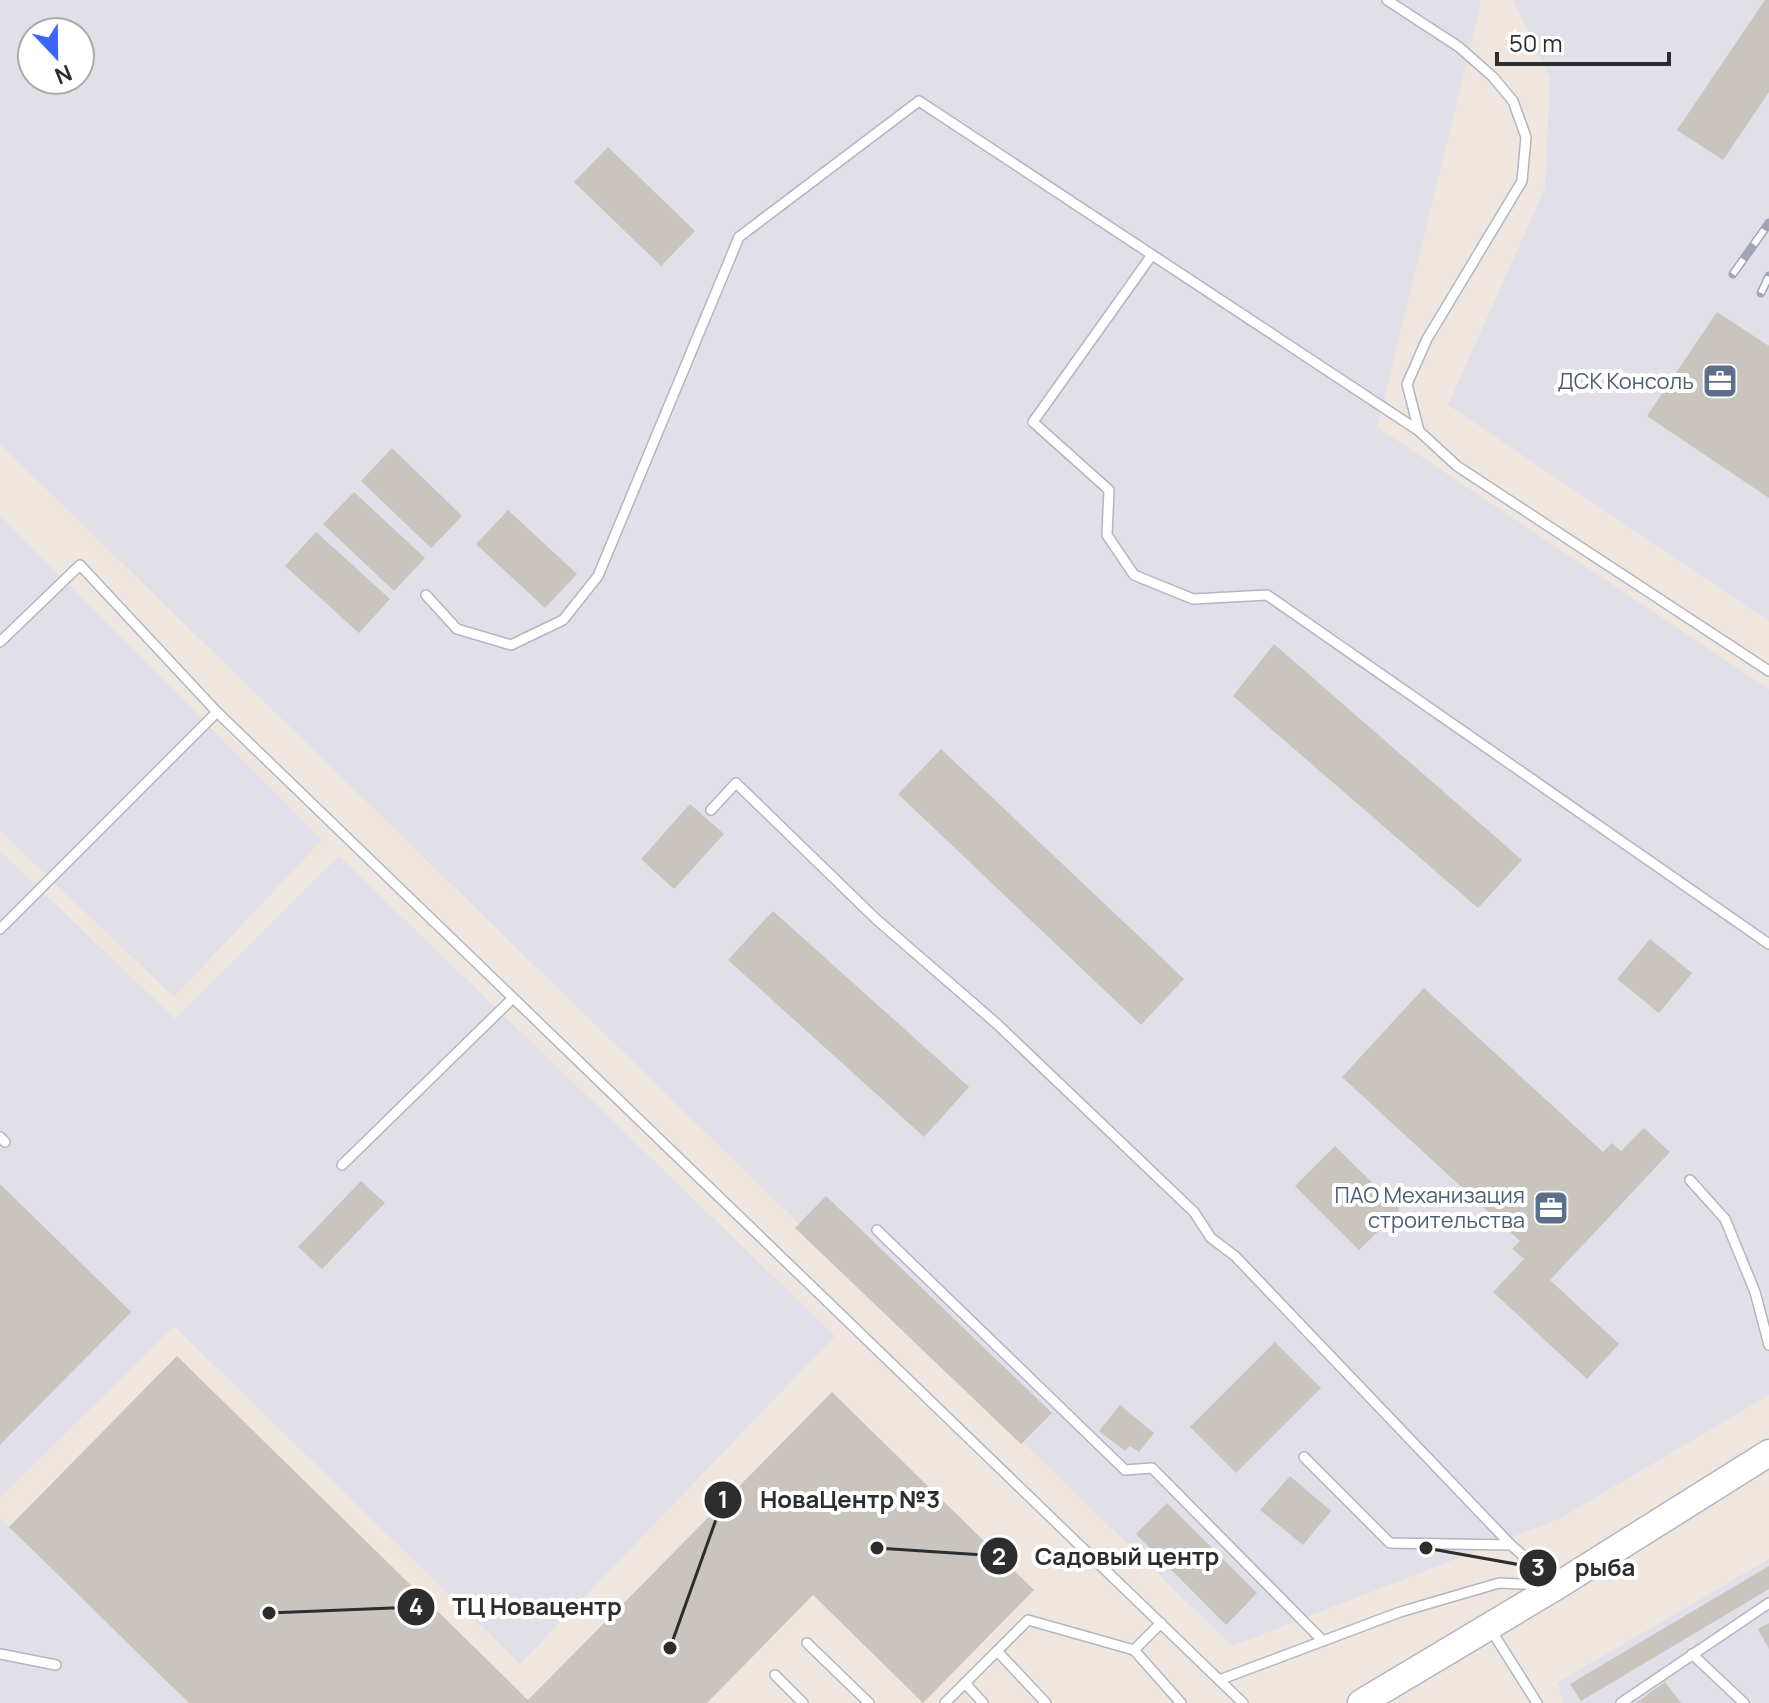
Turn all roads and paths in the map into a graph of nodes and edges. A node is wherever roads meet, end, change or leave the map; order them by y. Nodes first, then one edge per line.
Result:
1 (1387, 0) edge
2 (1152, 255) junction
3 (1419, 431) junction
4 (426, 595) dead end
5 (0, 642) edge
6 (1769, 671) edge
7 (217, 712) junction
8 (711, 810) dead end
9 (0, 929) edge
10 (1769, 944) edge
11 (513, 998) junction
12 (342, 1165) dead end
13 (1690, 1180) dead end
14 (877, 1230) dead end
15 (1769, 1345) edge
16 (1769, 1453) edge
17 (1304, 1457) dead end
18 (1511, 1545) junction
19 (1557, 1586) junction
20 (1769, 1603) edge
21 (1161, 1623) junction
22 (1489, 1627) junction
23 (1323, 1641) junction
24 (807, 1643) dead end
25 (1134, 1650) junction
26 (997, 1651) junction
27 (0, 1654) edge
28 (1692, 1654) junction
29 (56, 1665) dead end
30 (775, 1675) dead end
31 (1219, 1680) junction
32 (965, 1683) junction
33 (803, 1703) edge
34 (869, 1703) edge
35 (945, 1703) edge
36 (983, 1703) edge
37 (1046, 1703) edge
38 (1181, 1703) edge
39 (1243, 1703) edge
40 (1361, 1703) edge
41 (1537, 1703) edge
42 (1621, 1703) edge
43 (1744, 1703) edge

1 - 3 lane
2 - 3 lane
2 - 4 lane
2 - 10 lane
3 - 6 lane
5 - 7 lane
7 - 9 lane
7 - 11 lane
8 - 18 lane
11 - 12 lane
11 - 21 lane
13 - 15 lane
14 - 23 lane
16 - 19 main road
17 - 18 lane
18 - 19 lane
19 - 22 main road
19 - 23 lane
20 - 28 lane
21 - 25 lane
21 - 31 lane
22 - 40 main road
22 - 41 lane
23 - 31 lane
24 - 34 lane
25 - 26 lane
25 - 38 lane
26 - 32 lane
26 - 37 lane
27 - 29 lane
28 - 42 lane
28 - 43 lane
30 - 33 lane
31 - 39 lane
32 - 35 lane
32 - 36 lane

